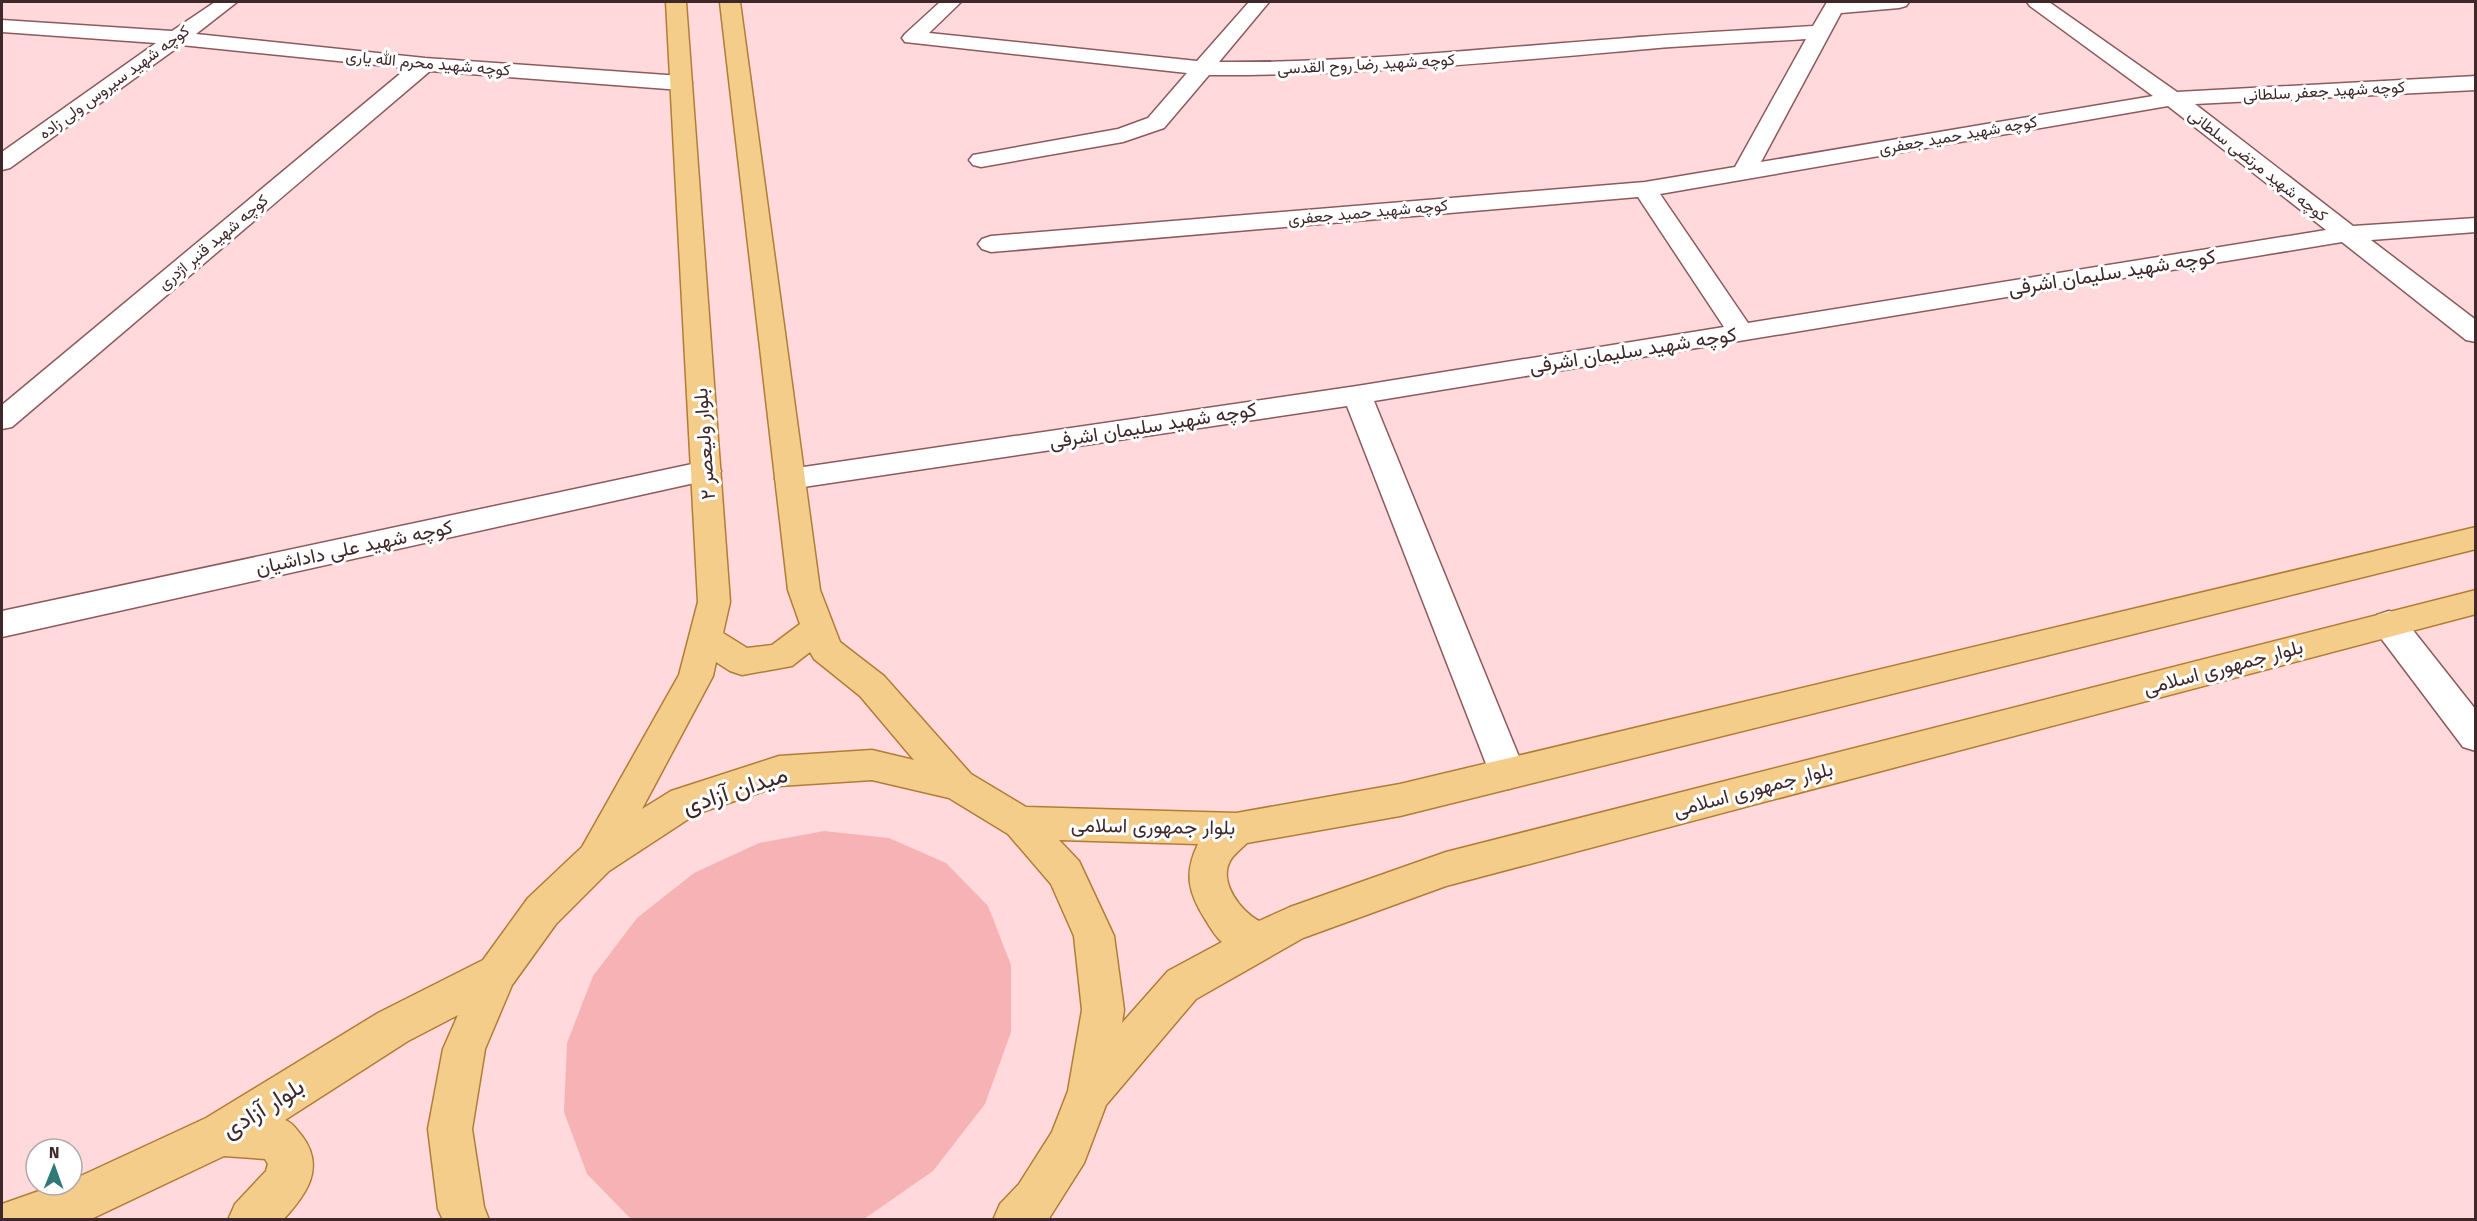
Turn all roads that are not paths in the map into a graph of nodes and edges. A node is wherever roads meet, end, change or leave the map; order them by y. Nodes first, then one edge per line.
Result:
1 (227, 2) edge
2 (676, 2) edge
3 (730, 2) edge
4 (951, 2) edge
5 (1259, 2) edge
6 (1899, 2) edge
7 (2037, 2) edge
8 (1835, 5) edge
9 (2, 26) edge
10 (1821, 32) junction
11 (176, 38) junction
12 (425, 64) junction
13 (1203, 68) junction
14 (681, 82) junction
15 (2475, 83) edge
16 (2172, 99) junction
17 (981, 160) dead end
18 (2, 163) edge
19 (1743, 173) junction
20 (1646, 189) junction
21 (2475, 225) edge
22 (2347, 234) junction
23 (991, 244) dead end
24 (1741, 332) junction
25 (2475, 334) edge
26 (1357, 395) junction
27 (2, 420) edge
28 (706, 471) junction
29 (790, 479) junction
30 (2475, 538) edge
31 (2475, 602) edge
32 (2, 624) edge
33 (2389, 624) junction
34 (818, 628) junction
35 (705, 638) junction
36 (2475, 737) edge
37 (1508, 774) junction
38 (958, 785) junction
39 (1022, 823) junction
40 (1236, 829) junction
41 (595, 859) junction
42 (1260, 942) junction
43 (497, 973) junction
44 (1090, 1090) junction
45 (222, 1134) junction
46 (1027, 1213) edge
47 (18, 1220) edge
48 (251, 1220) edge
49 (466, 1220) edge

1 - 11 street, کوچه شهید سیروس ولی زاده
2 - 14 main road, بلوار ولیعصر ۲
3 - 29 main road
4 - 13 street, کوچه شهید رضا روح القدسی
5 - 13 street
6 - 8 street
7 - 16 street, کوچه شهید مرتضی سلطانی
8 - 10 street
9 - 11 street, کوچه شهید محرم الله یاری
10 - 13 street, کوچه شهید رضا روح القدسی
10 - 19 street
11 - 12 street, کوچه شهید محرم الله یاری
11 - 18 street, کوچه شهید سیروس ولی زاده
12 - 14 street, کوچه شهید محرم الله یاری
12 - 27 street, کوچه شهید قنبر اژدری
13 - 17 street
14 - 28 main road, بلوار ولیعصر ۲
15 - 16 street, کوچه شهید جعفر سلطانی
16 - 19 street, کوچه شهید حمید جعفری
16 - 22 street, کوچه شهید مرتضی سلطانی
19 - 20 street, کوچه شهید حمید جعفری
20 - 23 street, کوچه شهید حمید جعفری
20 - 24 street
21 - 22 street, کوچه شهید سلیمان اشرفی
22 - 24 street, کوچه شهید سلیمان اشرفی
22 - 25 street, کوچه شهید مرتضی سلطانی
24 - 26 street, کوچه شهید سلیمان اشرفی
26 - 29 street, کوچه شهید سلیمان اشرفی
26 - 37 street
28 - 32 street, کوچه شهید علی داداشیان
28 - 35 main road, بلوار ولیعصر ۲
29 - 34 main road
30 - 37 main road, بلوار جمهوری اسلامی
31 - 33 main road, بلوار جمهوری اسلامی
33 - 36 street
33 - 42 main road, بلوار جمهوری اسلامی
34 - 35 main road
34 - 38 main road
35 - 41 main road, بلوار ولیعصر ۲
37 - 40 main road, بلوار جمهوری اسلامی
38 - 39 main road, میدان آزادی
38 - 41 main road, میدان آزادی
39 - 40 main road, بلوار جمهوری اسلامی
39 - 44 main road, میدان آزادی
40 - 42 main road
41 - 43 main road, میدان آزادی
42 - 44 main road, بلوار جمهوری اسلامی
43 - 45 main road, بلوار آزادی
43 - 49 main road, میدان آزادی
44 - 46 main road, میدان آزادی
45 - 47 main road, بلوار آزادی
45 - 48 main road

